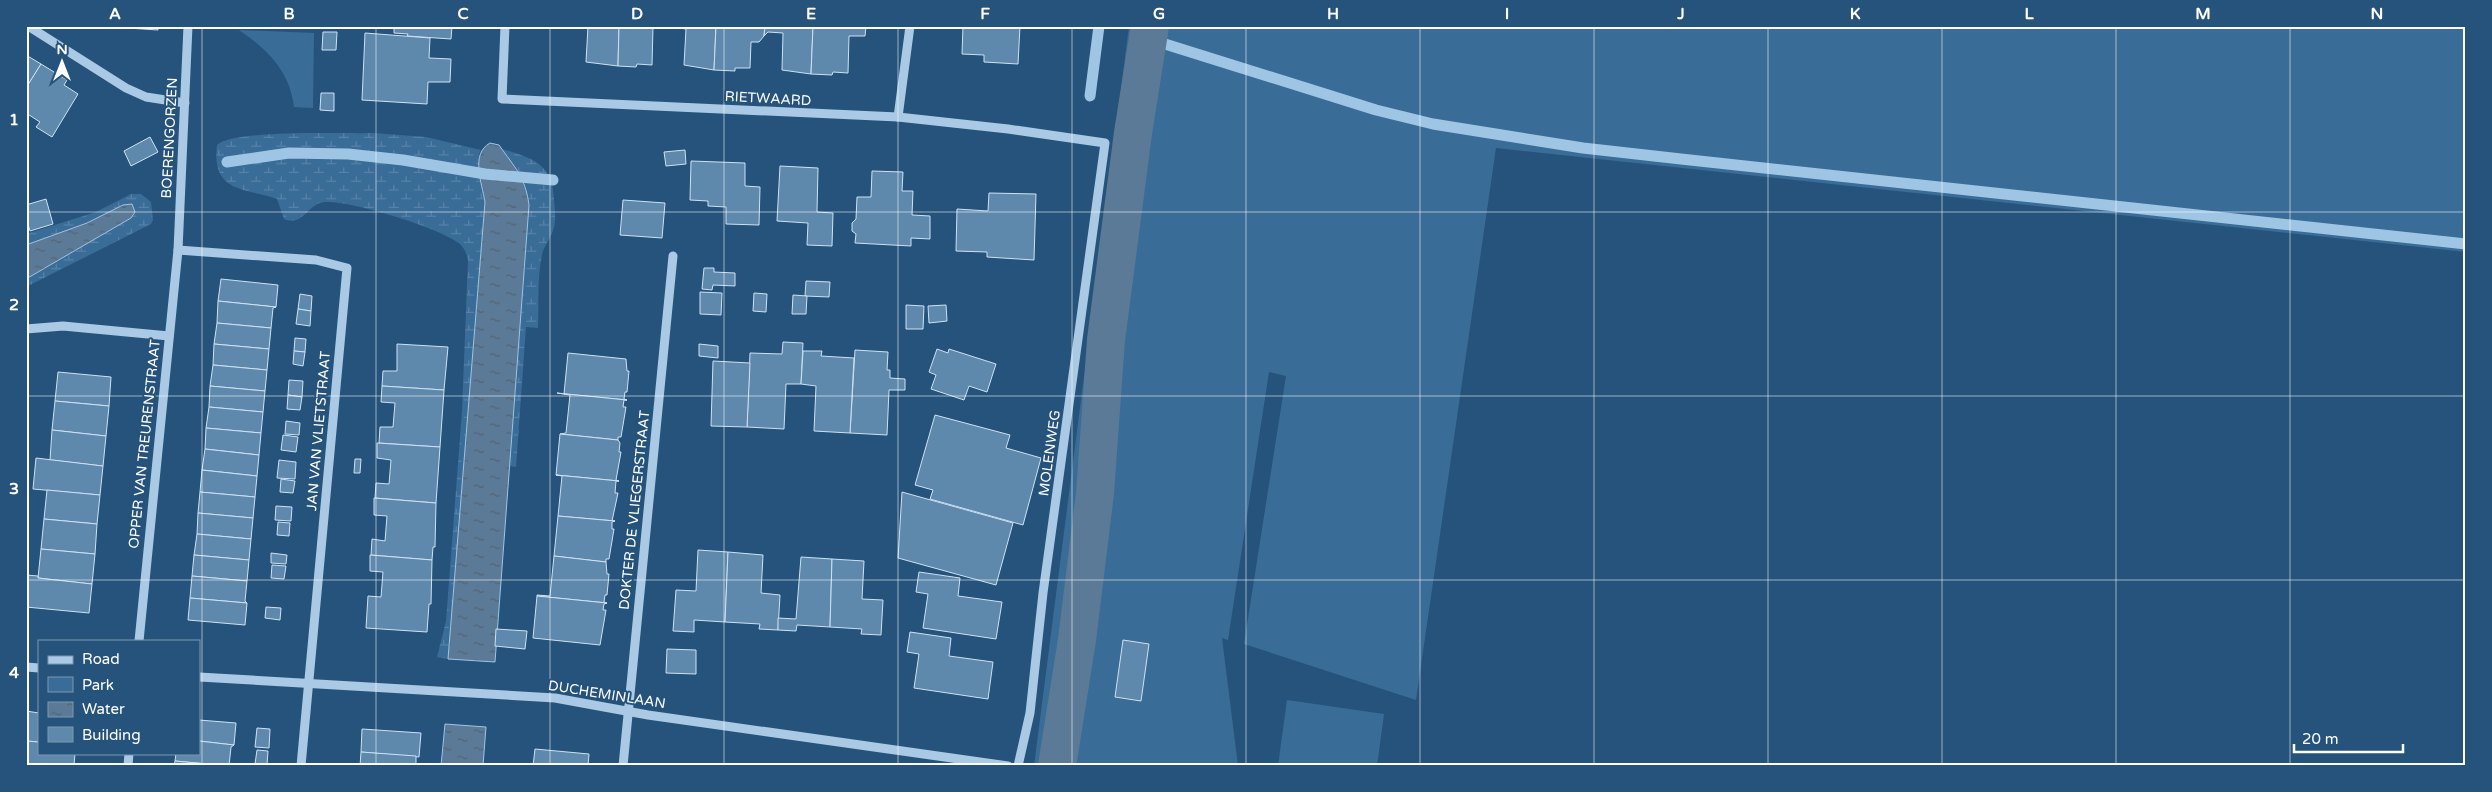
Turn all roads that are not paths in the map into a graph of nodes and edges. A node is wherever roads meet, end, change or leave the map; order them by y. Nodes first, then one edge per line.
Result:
1 (28, 26) edge
2 (188, 26) edge
3 (505, 26) edge
4 (910, 26) edge
5 (185, 103) junction
6 (898, 117) junction
7 (1105, 144) joint
8 (178, 250) junction
9 (674, 256) dead end
10 (26, 329) edge
11 (169, 336) junction
12 (139, 640) edge
13 (200, 677) edge
14 (308, 684) junction
15 (628, 711) junction
16 (301, 766) edge
17 (623, 766) edge
18 (1008, 766) edge
19 (1018, 766) edge

1 - 5 street
2 - 5 street, BOERENGORZEN
3 - 6 street, RIETWAARD
4 - 6 street
5 - 8 street, BOERENGORZEN
6 - 7 street, RIETWAARD
7 - 19 street, MOLENWEG
8 - 11 street, OPPER VAN TREURENSTRAAT
8 - 14 street, JAN VAN VLIETSTRAAT
9 - 15 street, DOKTER DE VLIEGERSTRAAT
10 - 11 street
11 - 12 street, OPPER VAN TREURENSTRAAT
13 - 14 street, DUCHEMINLAAN
14 - 15 street, DUCHEMINLAAN
14 - 16 street, JAN VAN VLIETSTRAAT
15 - 17 street, DOKTER DE VLIEGERSTRAAT
15 - 18 street, DUCHEMINLAAN

